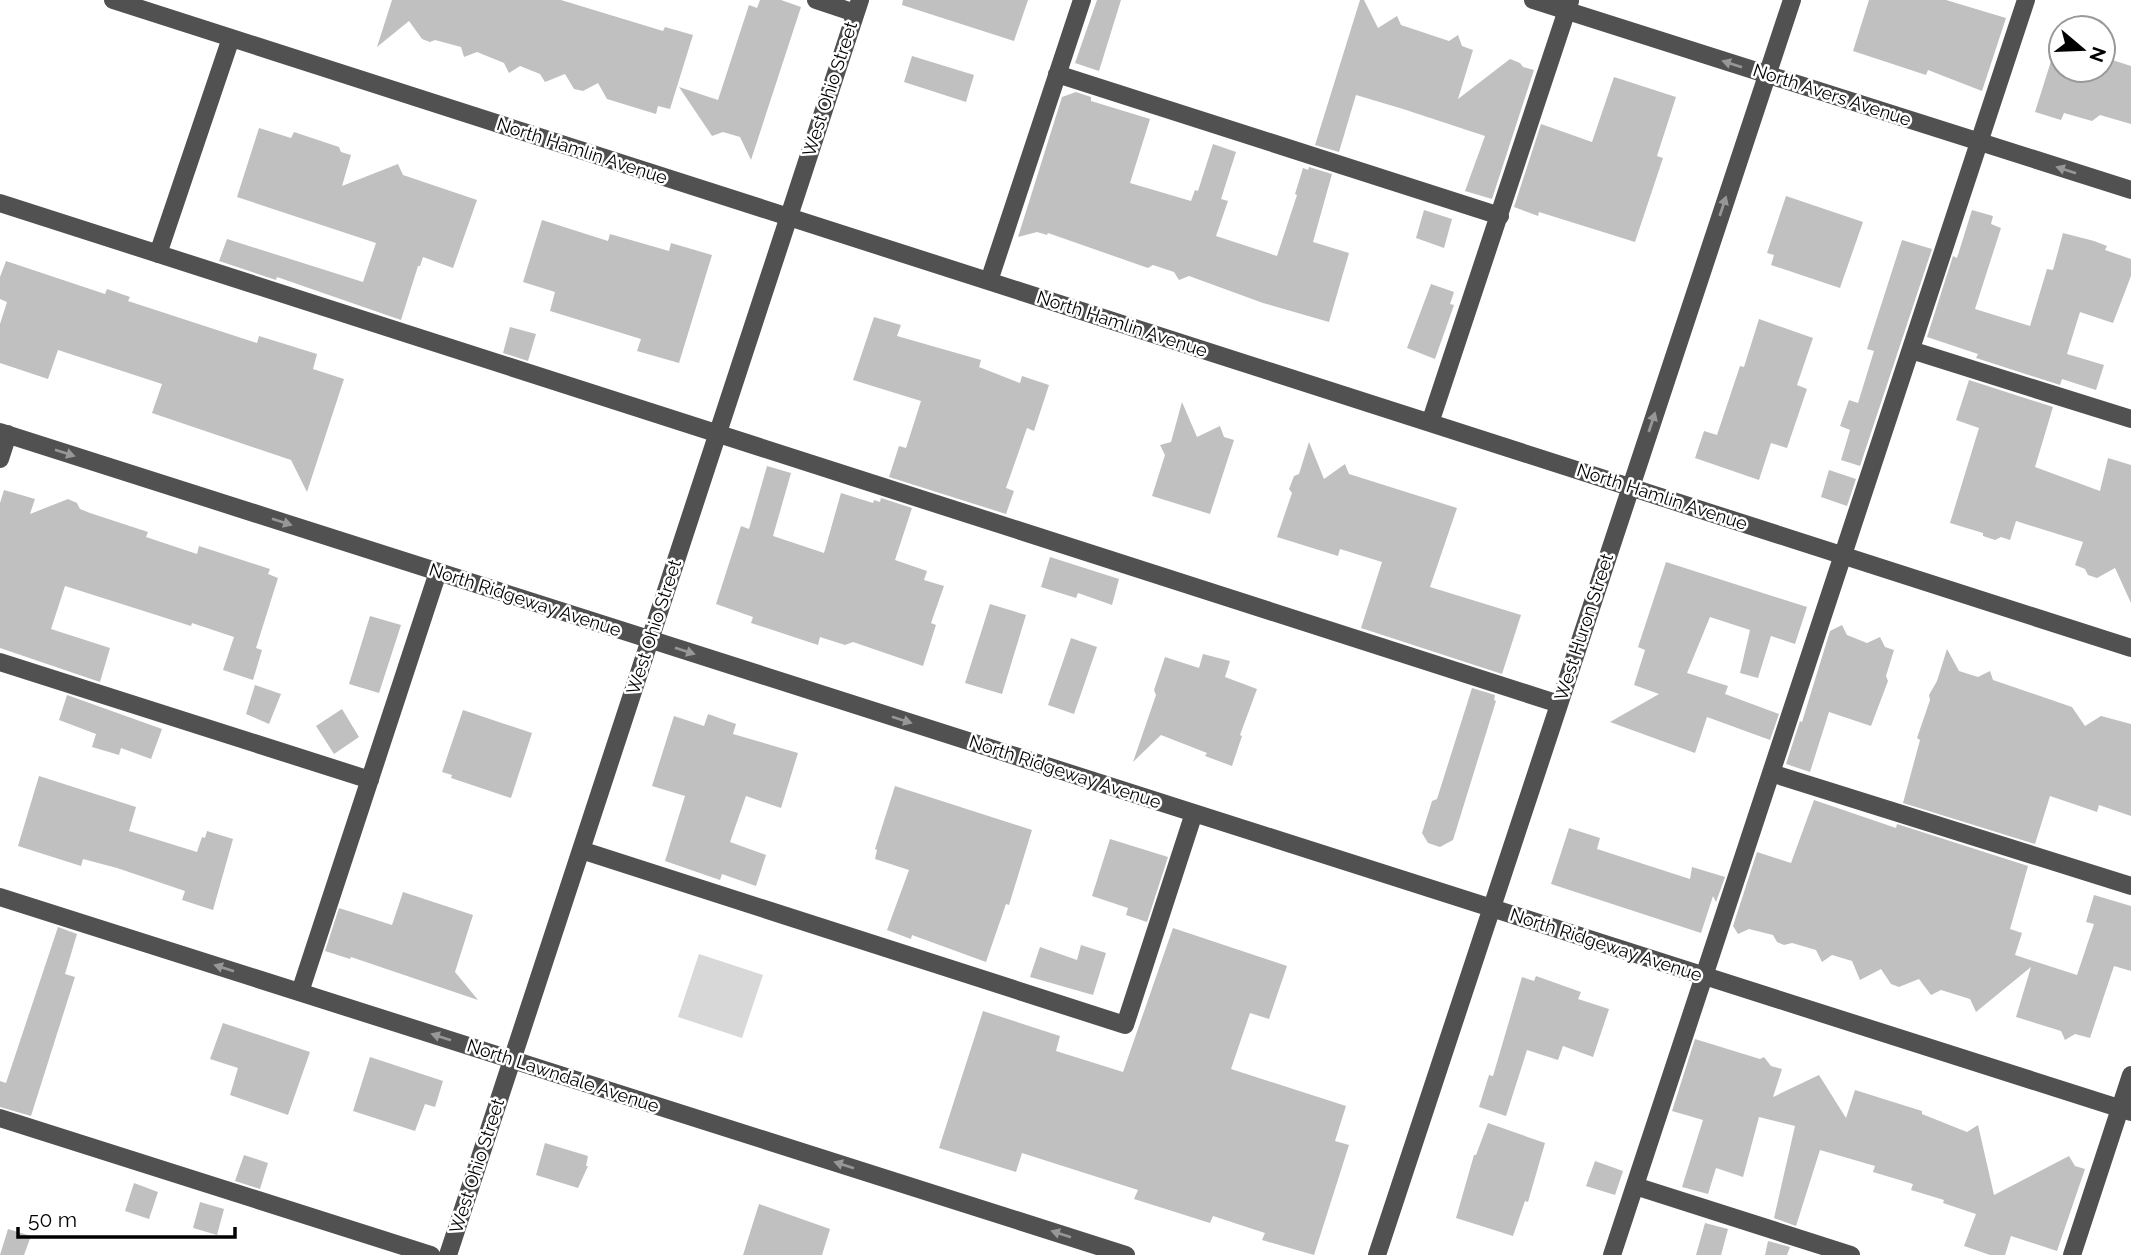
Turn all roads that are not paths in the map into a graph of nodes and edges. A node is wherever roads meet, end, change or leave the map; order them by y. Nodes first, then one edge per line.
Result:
1 (113, 0) edge
2 (816, 0) edge
3 (1082, 0) edge
4 (1533, 0) edge
5 (1792, 0) edge
6 (2026, 0) edge
7 (1569, 5) edge
8 (857, 7) edge
9 (231, 38) junction
10 (1057, 74) junction
11 (1767, 75) junction
12 (1979, 142) junction
13 (2131, 190) edge
14 (0, 203) edge
15 (1500, 216) junction
16 (788, 217) junction
17 (158, 254) junction
18 (989, 281) junction
19 (1911, 350) junction
20 (2131, 419) edge
21 (1430, 423) junction
22 (4, 433) edge
23 (717, 435) junction
24 (0, 458) edge
25 (1631, 487) junction
26 (1843, 555) junction
27 (438, 572) junction
28 (650, 639) junction
29 (2131, 648) edge
30 (0, 662) edge
31 (1559, 704) junction
32 (1771, 773) junction
33 (370, 780) junction
34 (1194, 813) junction
35 (581, 850) junction
36 (2131, 886) edge
37 (0, 897) edge
38 (1492, 908) junction
39 (1704, 976) junction
40 (300, 992) junction
41 (512, 1059) junction
42 (2131, 1075) edge
43 (2125, 1110) edge
44 (0, 1118) edge
45 (1635, 1186) junction
46 (431, 1255) edge
47 (448, 1255) edge
48 (1126, 1255) edge
49 (1377, 1255) edge
50 (1612, 1255) edge
51 (1852, 1255) edge
52 (2072, 1255) edge

1 - 9 street, North Hamlin Avenue
2 - 8 street
3 - 10 street
4 - 7 street, North Avers Avenue
5 - 11 street, West Huron Street
6 - 12 street
11 -> 7 street, North Avers Avenue
7 - 15 street
8 - 16 street, West Ohio Street
9 - 16 street, North Hamlin Avenue
9 - 17 street
10 - 15 street
10 - 18 street
11 - 12 street, North Avers Avenue
25 -> 11 street, West Huron Street
13 -> 12 street, North Avers Avenue
12 - 19 street
14 - 17 street
15 - 21 street
16 - 18 street, North Hamlin Avenue
16 - 23 street, West Ohio Street
17 - 23 street
18 - 21 street, North Hamlin Avenue
19 - 20 street
19 - 26 street
21 - 25 street, North Hamlin Avenue
22 - 24 street
22 -> 27 street, North Ridgeway Avenue
23 - 28 street, West Ohio Street
23 - 31 street
25 - 26 street, North Hamlin Avenue
25 - 31 street, West Huron Street
26 - 29 street, North Hamlin Avenue
26 - 32 street
27 - 28 street, North Ridgeway Avenue
27 - 33 street
28 -> 34 street, North Ridgeway Avenue
28 - 35 street, West Ohio Street
30 - 33 street
31 - 38 street, West Huron Street
32 - 36 street
32 - 39 street
33 - 40 street
34 - 35 street
34 - 38 street, North Ridgeway Avenue
35 - 41 street, West Ohio Street
40 -> 37 street, North Lawndale Avenue
38 - 39 street, North Ridgeway Avenue
38 - 49 street, West Huron Street
39 - 43 street, North Ridgeway Avenue
39 - 45 street
41 -> 40 street, North Lawndale Avenue
41 - 47 street, West Ohio Street
48 -> 41 street, North Lawndale Avenue
42 - 43 street
43 - 52 street
44 - 46 street
45 - 50 street
45 - 51 street

